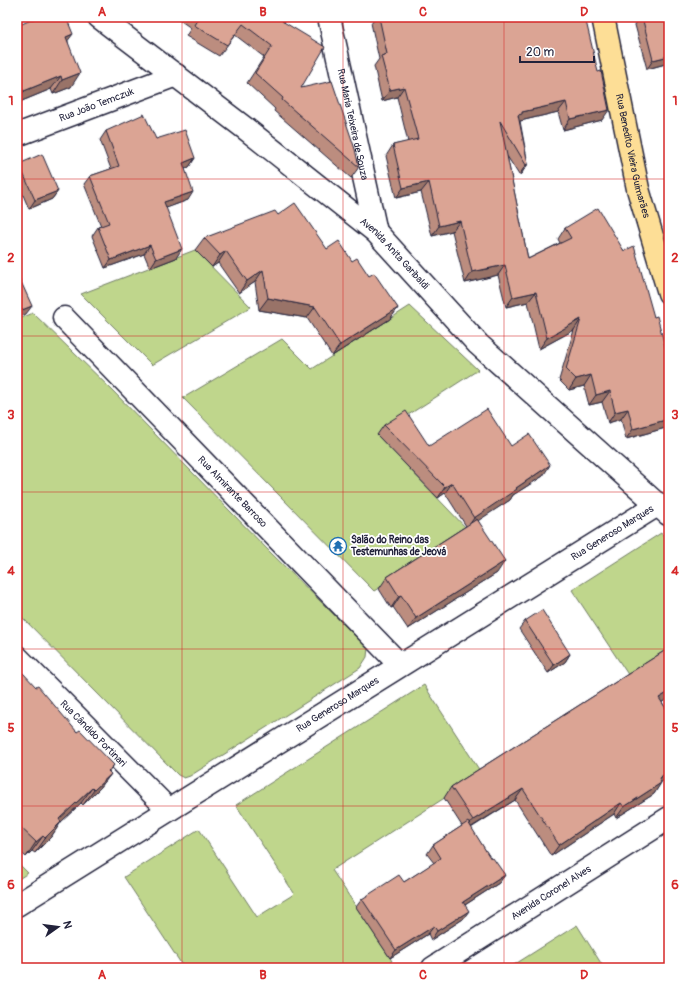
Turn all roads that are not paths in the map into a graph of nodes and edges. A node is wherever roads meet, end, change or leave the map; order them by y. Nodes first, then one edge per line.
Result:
1 (99, 17) edge
2 (329, 17) edge
3 (603, 17) edge
4 (176, 75) junction
5 (17, 134) edge
6 (376, 232) junction
7 (669, 293) edge
8 (64, 318) dead end
9 (666, 509) edge
10 (17, 657) edge
11 (400, 665) junction
12 (169, 810) junction
13 (669, 818) edge
14 (17, 905) edge
15 (433, 968) edge

1 - 4 street, Avenida Anita Garibaldi
2 - 6 street, Rua Maria Teixeira de Souza
3 - 7 main road, Rua Benedito Vieira Guimarães
4 - 5 street, Rua João Temczuk
4 - 6 street, Avenida Anita Garibaldi
6 - 9 street, Avenida Anita Garibaldi
8 - 11 street, Rua Almirante Barroso
9 - 11 street, Rua Generoso Marques
10 - 12 street, Rua Cândido Portinari
11 - 12 street, Rua Generoso Marques
12 - 14 street, Rua Generoso Marques
13 - 15 street, Avenida Coronel Alves

